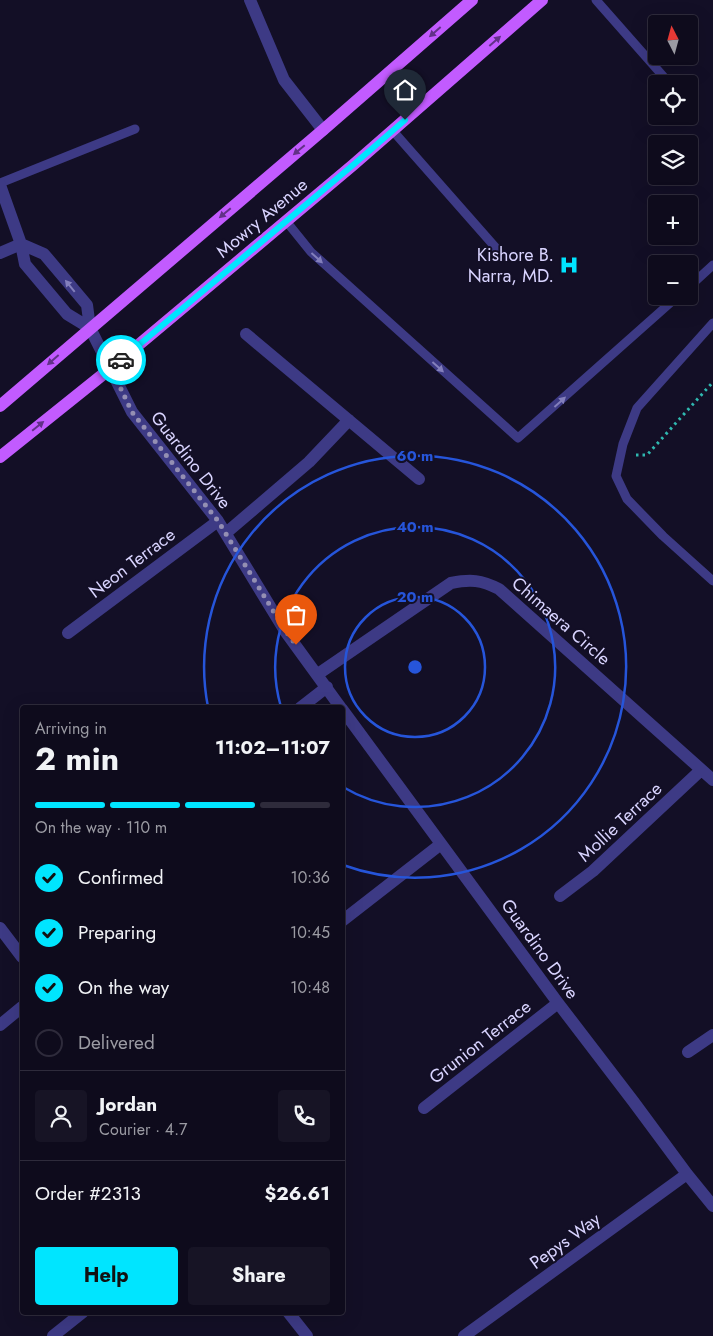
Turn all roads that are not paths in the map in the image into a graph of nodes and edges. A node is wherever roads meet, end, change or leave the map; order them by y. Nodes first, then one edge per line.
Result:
1 (250, 0) edge
2 (472, 0) edge
3 (542, 0) edge
4 (596, 0) edge
5 (662, 75) edge
6 (135, 129) dead end
7 (323, 130) junction
8 (393, 131) junction
9 (0, 184) edge
10 (286, 221) junction
11 (21, 244) junction
12 (496, 248) dead end
13 (0, 254) edge
14 (713, 266) edge
15 (698, 279) edge
16 (668, 305) edge
17 (713, 323) edge
18 (90, 328) junction
19 (246, 334) dead end
20 (111, 368) junction
21 (0, 406) edge
22 (349, 420) junction
23 (0, 457) edge
24 (420, 479) dead end
25 (218, 521) junction
26 (226, 533) junction
27 (713, 581) edge
28 (68, 633) dead end
29 (318, 674) junction
30 (327, 687) junction
31 (304, 705) edge
32 (340, 705) edge
33 (345, 712) edge
34 (701, 770) junction
35 (713, 780) edge
36 (441, 844) junction
37 (560, 896) dead end
38 (345, 920) edge
39 (0, 928) edge
40 (20, 954) edge
41 (558, 1003) junction
42 (20, 1009) edge
43 (0, 1025) edge
44 (713, 1036) edge
45 (688, 1052) dead end
46 (424, 1108) dead end
47 (687, 1174) junction
48 (713, 1206) edge
49 (78, 1315) edge
50 (290, 1315) edge
51 (53, 1336) edge
52 (307, 1336) edge
53 (464, 1336) edge

1 - 7 street
2 -> 7 main road, Mowry Avenue
8 -> 3 main road, Mowry Avenue
4 - 5 lane
6 - 9 lane
7 -> 18 main road, Mowry Avenue
8 - 10 main road, Mowry Avenue
8 - 12 lane
9 - 11 street
10 -> 16 lane
10 - 20 main road, Mowry Avenue
11 - 13 street
11 - 18 street
18 -> 11 street
14 - 15 lane
17 - 27 lane
18 - 20 street, Guardino Drive
18 -> 21 main road, Mowry Avenue
19 - 22 street
23 -> 20 main road, Mowry Avenue
20 - 25 street, Guardino Drive
22 - 24 street
22 - 26 street
25 - 26 street, Guardino Drive
25 - 28 street, Neon Terrace
26 - 29 street, Guardino Drive
29 - 30 street, Guardino Drive
29 - 34 street, Chimaera Circle
30 - 31 street
30 - 32 street, Guardino Drive
33 - 36 street, Guardino Drive
34 - 35 street, Chimaera Circle
34 - 37 street, Mollie Terrace
36 - 38 street
36 - 41 street, Guardino Drive
39 - 40 street
41 - 46 street, Grunion Terrace
41 - 47 street, Guardino Drive
42 - 43 street
44 - 45 street
47 - 48 street, Guardino Drive
47 - 53 street, Pepys Way
49 - 51 street
50 - 52 street

